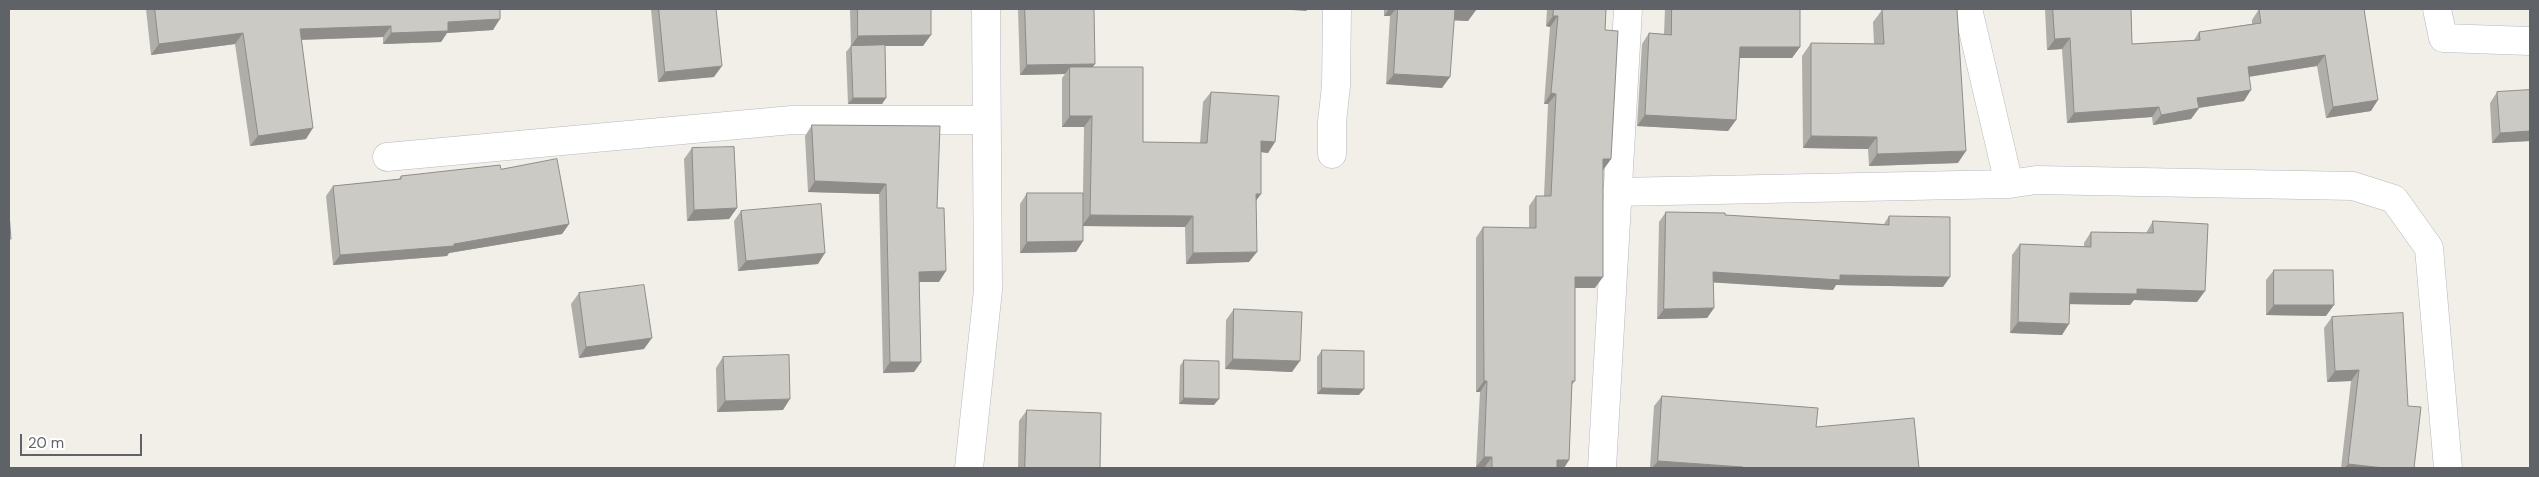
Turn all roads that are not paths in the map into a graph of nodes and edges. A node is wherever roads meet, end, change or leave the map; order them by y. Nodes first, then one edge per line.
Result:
1 (986, 9) edge
2 (1337, 9) edge
3 (1628, 9) edge
4 (1968, 9) edge
5 (2437, 9) edge
6 (2530, 41) edge
7 (985, 120) junction
8 (1332, 154) dead end
9 (387, 157) dead end
10 (2009, 184) junction
11 (1617, 192) junction
12 (969, 468) edge
13 (1602, 468) edge
14 (2448, 468) edge

1 - 7 street
2 - 8 street
3 - 11 street
4 - 10 street
5 - 6 street
7 - 9 street
7 - 12 street
10 - 11 street
10 - 14 street
11 - 13 street

